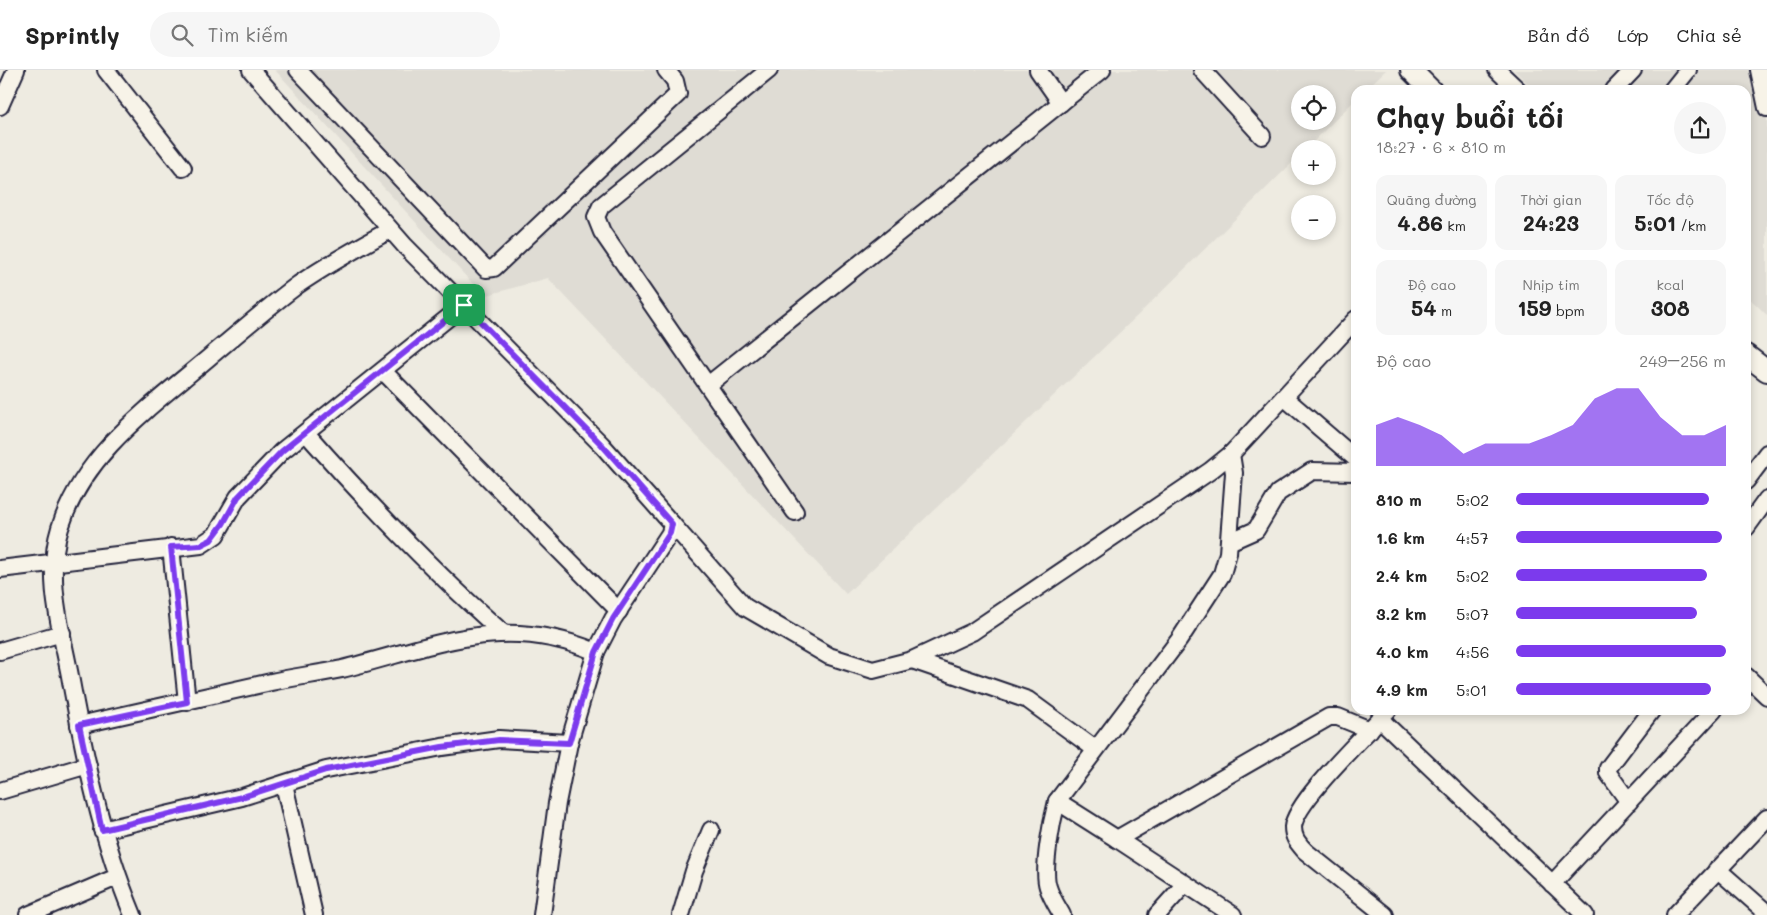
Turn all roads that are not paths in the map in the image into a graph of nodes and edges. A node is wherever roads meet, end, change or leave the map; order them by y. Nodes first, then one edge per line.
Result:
1 (16, 70) edge
2 (106, 70) edge
3 (251, 70) edge
4 (298, 70) edge
5 (666, 70) edge
6 (769, 70) edge
7 (1038, 70) edge
8 (1102, 70) edge
9 (1202, 70) edge
10 (1411, 70) edge
11 (1497, 70) edge
12 (1633, 70) edge
13 (1688, 70) edge
14 (1759, 70) edge
15 (1426, 85) edge
16 (1513, 85) edge
17 (1619, 85) edge
18 (1676, 85) edge
19 (1061, 103) junction
20 (0, 106) edge
21 (1767, 108) edge
22 (1262, 136) dead end
23 (183, 168) dead end
24 (390, 230) junction
25 (464, 305) junction
26 (1351, 325) edge
27 (1751, 359) edge
28 (382, 371) junction
29 (1767, 371) edge
30 (708, 385) junction
31 (1285, 398) junction
32 (306, 432) junction
33 (1767, 453) edge
34 (1231, 454) junction
35 (1351, 455) edge
36 (1351, 472) edge
37 (1751, 474) edge
38 (1767, 499) edge
39 (796, 512) dead end
40 (1751, 521) edge
41 (672, 524) junction
42 (1229, 542) junction
43 (171, 547) junction
44 (54, 562) junction
45 (0, 568) edge
46 (619, 611) junction
47 (62, 633) junction
48 (503, 633) junction
49 (0, 651) edge
50 (596, 652) junction
51 (912, 660) junction
52 (1751, 681) edge
53 (1767, 696) edge
54 (187, 702) junction
55 (1648, 715) edge
56 (1709, 715) edge
57 (1379, 720) edge
58 (79, 725) junction
59 (569, 743) junction
60 (1095, 749) junction
61 (88, 765) junction
62 (284, 784) junction
63 (0, 791) edge
64 (1058, 801) junction
65 (1629, 802) junction
66 (1767, 818) edge
67 (102, 830) junction
68 (711, 830) dead end
69 (1117, 840) junction
70 (1717, 869) junction
71 (117, 878) junction
72 (1552, 884) junction
73 (1184, 885) junction
74 (1767, 913) edge
75 (28, 915) edge
76 (133, 915) edge
77 (314, 915) edge
78 (542, 915) edge
79 (681, 915) edge
80 (1062, 915) edge
81 (1157, 915) edge
82 (1233, 915) edge
83 (1385, 915) edge
84 (1585, 915) edge
85 (1675, 915) edge

1 - 20 street
2 - 23 street
3 - 24 street
4 - 5 street
6 - 30 street
7 - 19 street
8 - 19 street
9 - 22 street
10 - 15 main road
11 - 16 street
12 - 17 street
13 - 18 street
14 - 21 street
19 - 30 street
24 - 25 street
24 - 44 street
25 - 28 street
25 - 41 street
26 - 31 street
27 - 29 main road
28 - 32 street
28 - 46 street
30 - 39 street
31 - 34 street
31 - 35 street
32 - 43 street
32 - 48 street
33 - 37 street
34 - 42 street
34 - 51 street
36 - 42 street
38 - 40 street
41 - 46 street
41 - 51 street
42 - 60 street
43 - 44 street
43 - 54 street
44 - 45 street
44 - 47 street
46 - 50 street
47 - 49 street
47 - 58 street
48 - 50 street
48 - 54 street
50 - 59 street
51 - 60 street
52 - 53 street
54 - 58 street
55 - 65 street
56 - 65 street
57 - 69 street
57 - 72 street
57 - 83 street
58 - 61 street
59 - 62 street
59 - 78 street
60 - 64 street
61 - 63 street
61 - 67 street
62 - 67 street
62 - 77 street
64 - 69 street
64 - 80 street
65 - 72 street
66 - 70 street
67 - 71 street
68 - 79 street
69 - 73 street
70 - 74 street
70 - 85 street
71 - 75 street
71 - 76 street
72 - 84 street
73 - 81 street
73 - 82 street

